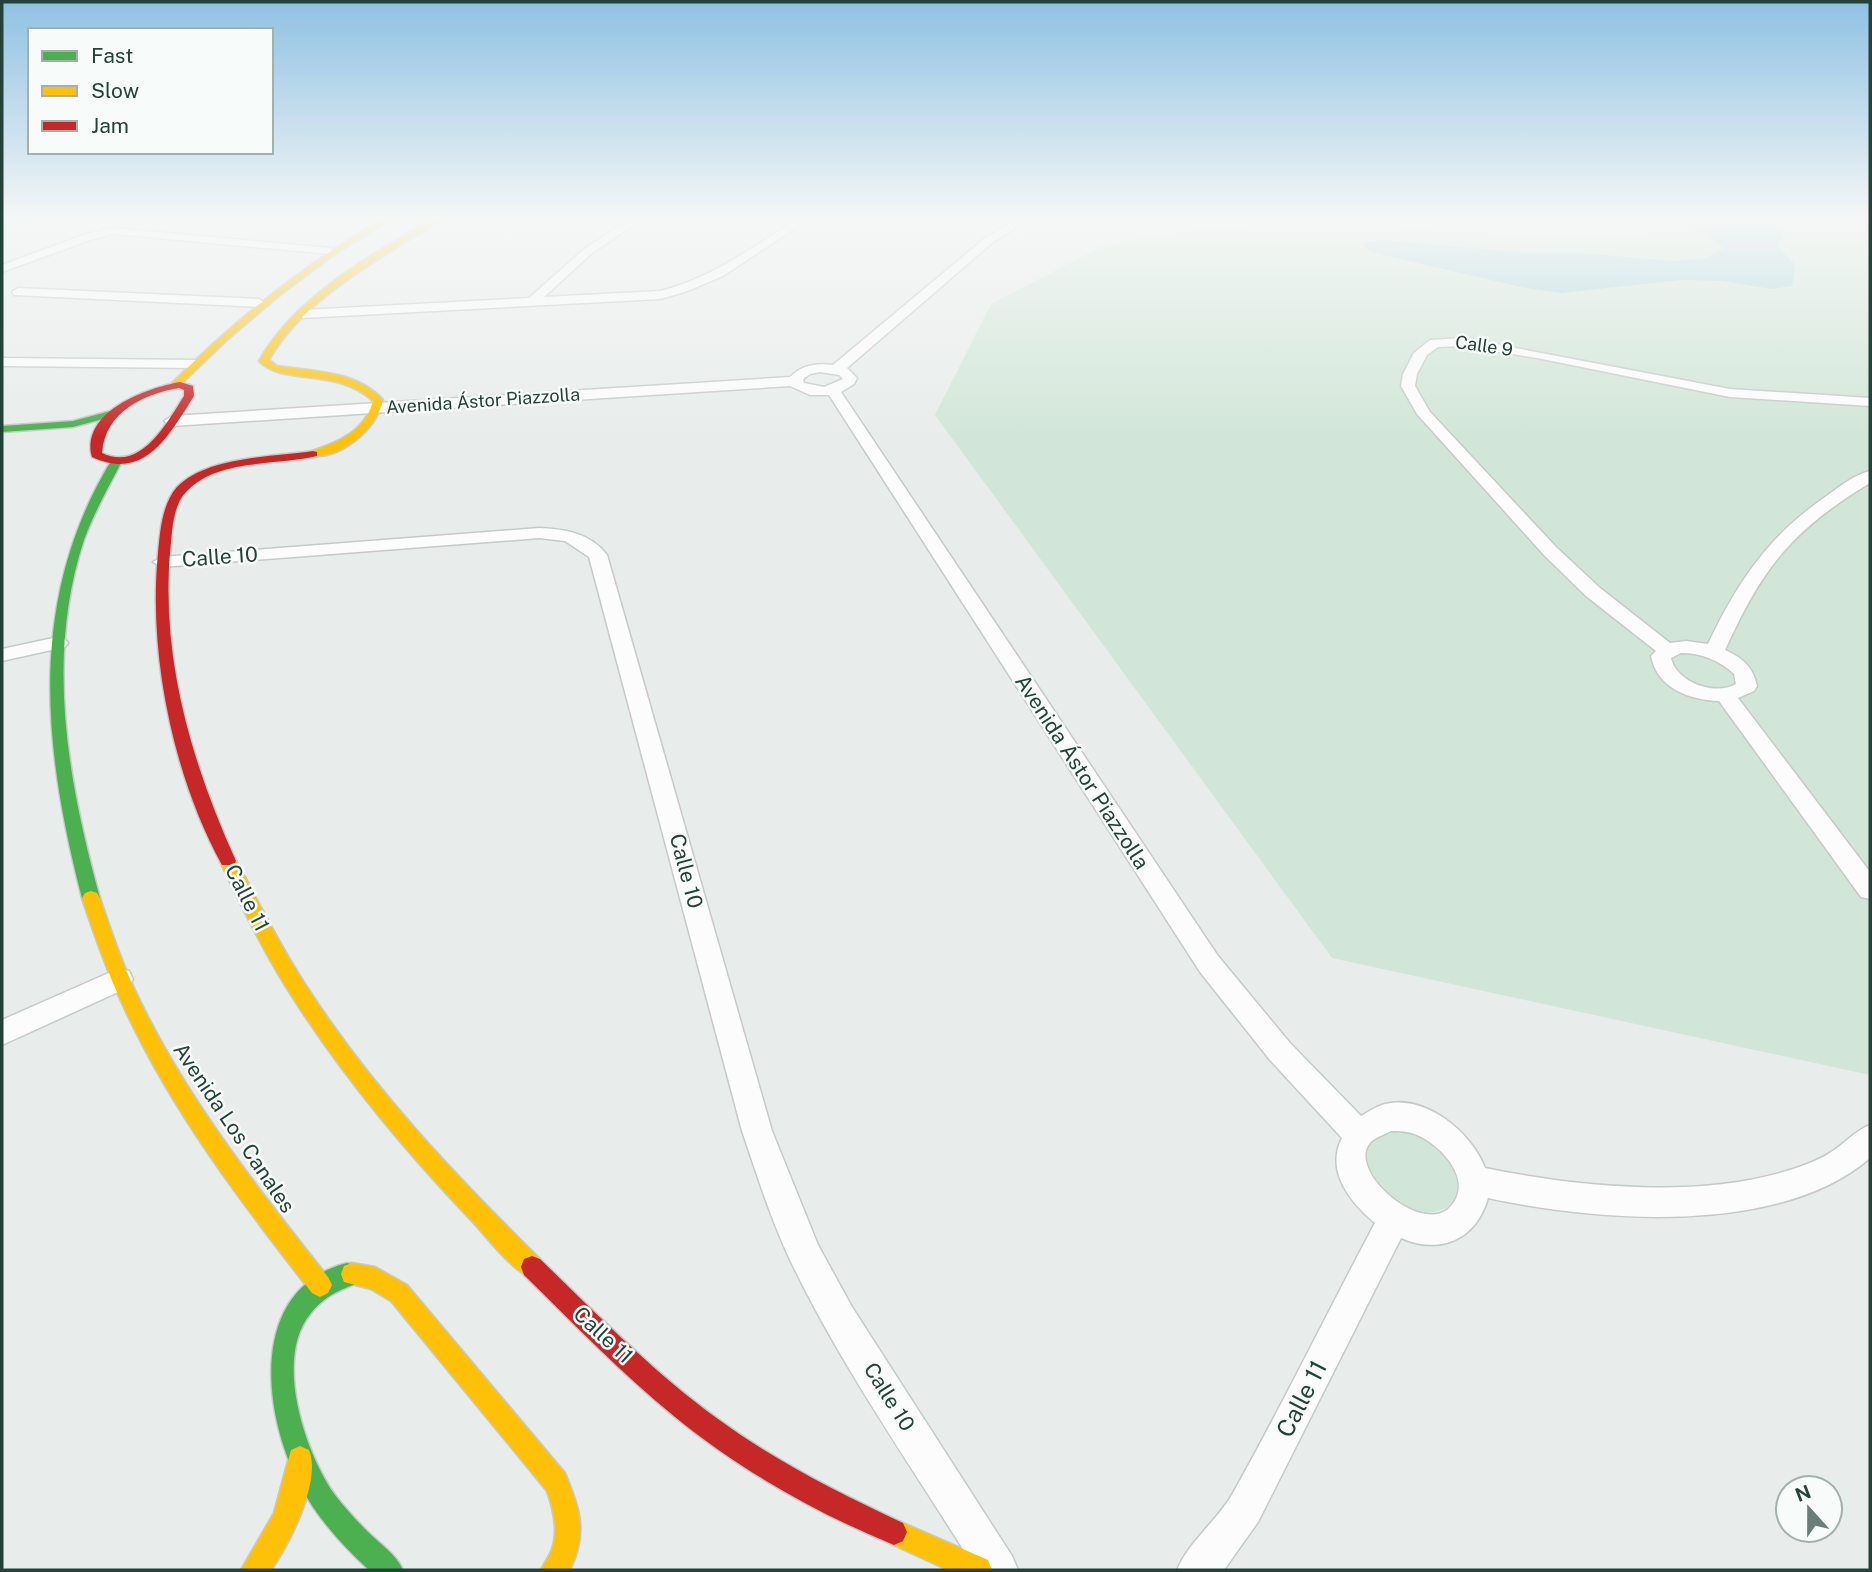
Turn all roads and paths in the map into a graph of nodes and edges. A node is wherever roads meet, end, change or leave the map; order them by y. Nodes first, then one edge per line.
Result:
1 (12, 290) edge
2 (53, 290) edge
3 (276, 290) edge
4 (332, 290) edge
5 (545, 290) edge
6 (681, 290) edge
7 (934, 290) edge
8 (5, 297) dead end
9 (532, 302) junction
10 (259, 303) junction
11 (303, 314) junction
12 (2, 362) edge
13 (195, 363) junction
14 (835, 380) junction
15 (795, 381) junction
16 (175, 385) junction
17 (1870, 401) edge
18 (379, 408) junction
19 (114, 413) junction
20 (172, 421) junction
21 (2, 429) edge
22 (2, 438) edge
23 (95, 442) junction
24 (115, 463) junction
25 (1870, 476) edge
26 (162, 562) junction
27 (58, 643) junction
28 (1667, 650) junction
29 (1714, 652) junction
30 (2, 655) edge
31 (1726, 695) junction
32 (1870, 890) edge
33 (120, 979) junction
34 (2, 1033) edge
35 (1357, 1133) junction
36 (1870, 1139) edge
37 (1475, 1181) junction
38 (1394, 1219) junction
39 (320, 1285) junction
40 (300, 1458) junction
41 (562, 1568) edge
42 (255, 1570) edge
43 (389, 1570) edge
44 (978, 1570) edge
45 (998, 1570) edge
46 (1197, 1570) edge

1 - 8 street
2 - 10 street
3 - 10 street
4 - 11 street
5 - 9 street
6 - 9 street
7 - 14 street
9 - 11 street
10 - 13 street
11 - 18 street
12 - 13 street
13 - 16 street
14 - 15 street, Avenida Ástor Piazzolla
14 - 15 street, Avenida Ástor Piazzolla
14 - 35 street, Avenida Ástor Piazzolla
15 - 18 street, Avenida Ástor Piazzolla
16 - 19 street
16 - 20 street
17 - 28 street, Calle 9
18 - 20 street, Avenida Ástor Piazzolla
18 - 26 street, Calle 11
19 - 21 street
19 - 23 street
20 - 24 street
22 - 23 street
23 - 24 street
24 - 27 street, Avenida Los Canales
25 - 29 street
26 - 44 street, Calle 11
26 - 45 street, Calle 10
27 - 30 street
27 - 33 street, Avenida Los Canales
28 - 29 street
28 - 31 street
29 - 31 street
31 - 32 street
33 - 34 street
33 - 39 street, Avenida Los Canales
35 - 37 street
35 - 38 street
36 - 37 street
37 - 38 street
38 - 46 street, Calle 11
39 - 40 street
39 - 41 street
40 - 42 street
40 - 43 street

